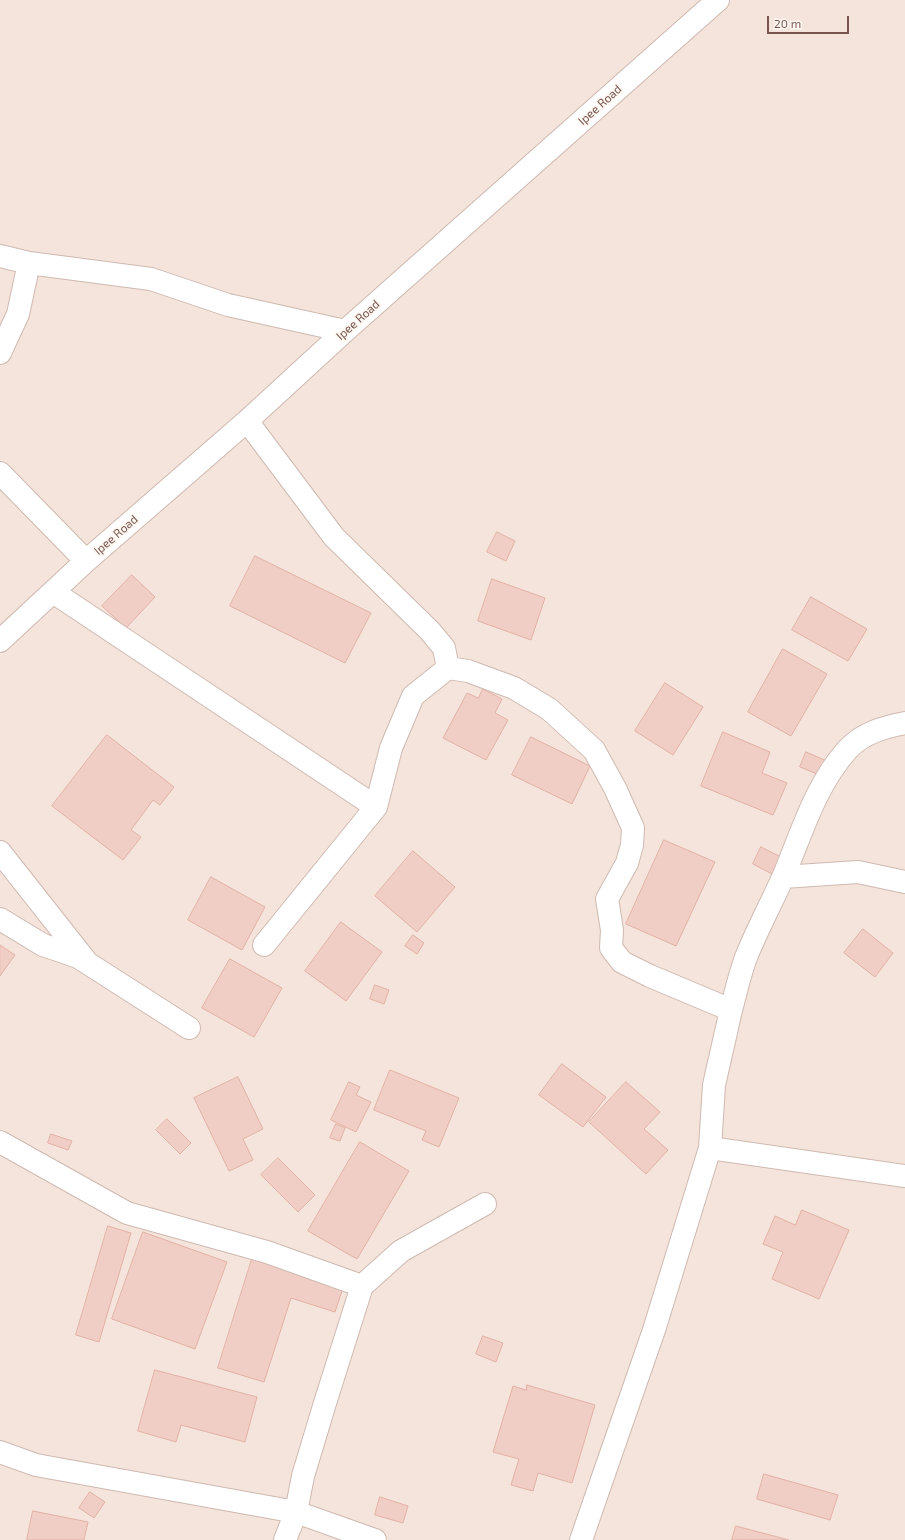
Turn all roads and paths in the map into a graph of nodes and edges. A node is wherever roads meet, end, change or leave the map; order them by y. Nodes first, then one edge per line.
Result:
1 (718, 0) edge
2 (0, 256) edge
3 (28, 263) junction
4 (346, 331) junction
5 (0, 354) edge
6 (247, 421) junction
7 (0, 473) edge
8 (86, 561) junction
9 (53, 592) junction
10 (0, 641) edge
11 (448, 668) junction
12 (905, 723) edge
13 (376, 806) junction
14 (0, 852) edge
15 (783, 877) junction
16 (905, 882) edge
17 (0, 920) edge
18 (264, 945) dead end
19 (88, 963) junction
20 (731, 1010) junction
21 (188, 1028) dead end
22 (0, 1142) edge
23 (710, 1148) junction
24 (905, 1176) edge
25 (485, 1204) dead end
26 (362, 1286) junction
27 (0, 1452) edge
28 (296, 1512) junction
29 (284, 1540) edge
30 (375, 1540) edge
31 (582, 1540) edge

1 - 4 street, Ipee Road
2 - 3 street
3 - 4 street
3 - 5 street
4 - 6 street, Ipee Road
6 - 8 street, Ipee Road
6 - 11 street
7 - 8 street
8 - 9 street, Ipee Road
9 - 10 street, Ipee Road
9 - 13 street
11 - 13 street
11 - 20 street
12 - 15 street
13 - 18 street
14 - 19 street
15 - 16 street
15 - 20 street
17 - 19 street
19 - 21 street
20 - 23 street
22 - 26 street
23 - 24 street
23 - 31 street
25 - 26 street
26 - 28 street
27 - 28 street
28 - 29 street
28 - 30 street

